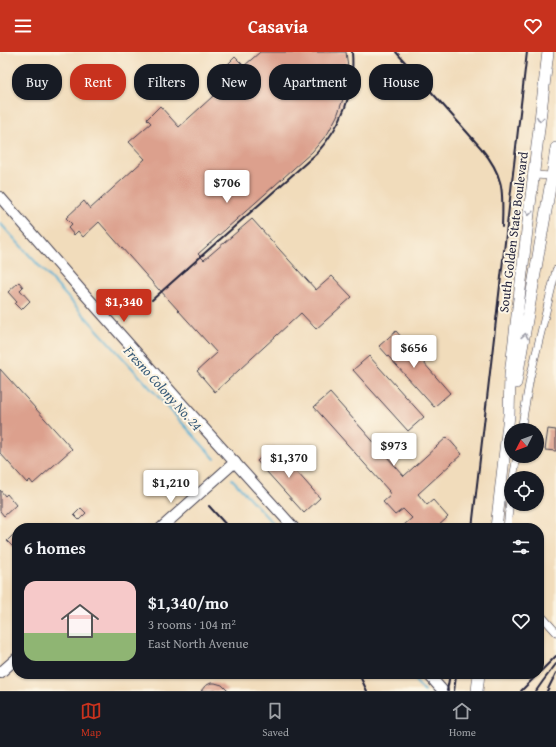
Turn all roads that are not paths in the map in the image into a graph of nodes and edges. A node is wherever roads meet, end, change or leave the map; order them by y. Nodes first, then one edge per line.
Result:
1 (548, 52) edge
2 (556, 148) edge
3 (534, 175) junction
4 (554, 175) edge
5 (552, 195) edge
6 (0, 197) edge
7 (556, 270) edge
8 (509, 415) junction
9 (522, 423) edge
10 (235, 462) junction
11 (509, 511) edge
12 (167, 523) edge
13 (290, 523) edge
14 (497, 523) edge
15 (508, 523) edge
16 (544, 619) edge
17 (556, 632) edge
18 (12, 662) edge
19 (0, 673) edge
20 (432, 679) edge
21 (478, 679) edge
22 (443, 691) edge
23 (477, 691) edge

1 -> 3 main road, South Golden State Boulevard
2 - 4 main road, South Golden State Boulevard
3 - 4 street
3 -> 8 main road, South Golden State Boulevard
4 - 5 main road, South Golden State Boulevard
8 -> 5 main road, South Golden State Boulevard
6 - 10 street
7 - 9 street
8 - 14 main road, South Golden State Boulevard
10 - 12 street
10 - 13 street
11 - 15 street
16 - 17 street
18 - 19 street
20 - 22 street
21 - 23 main road

